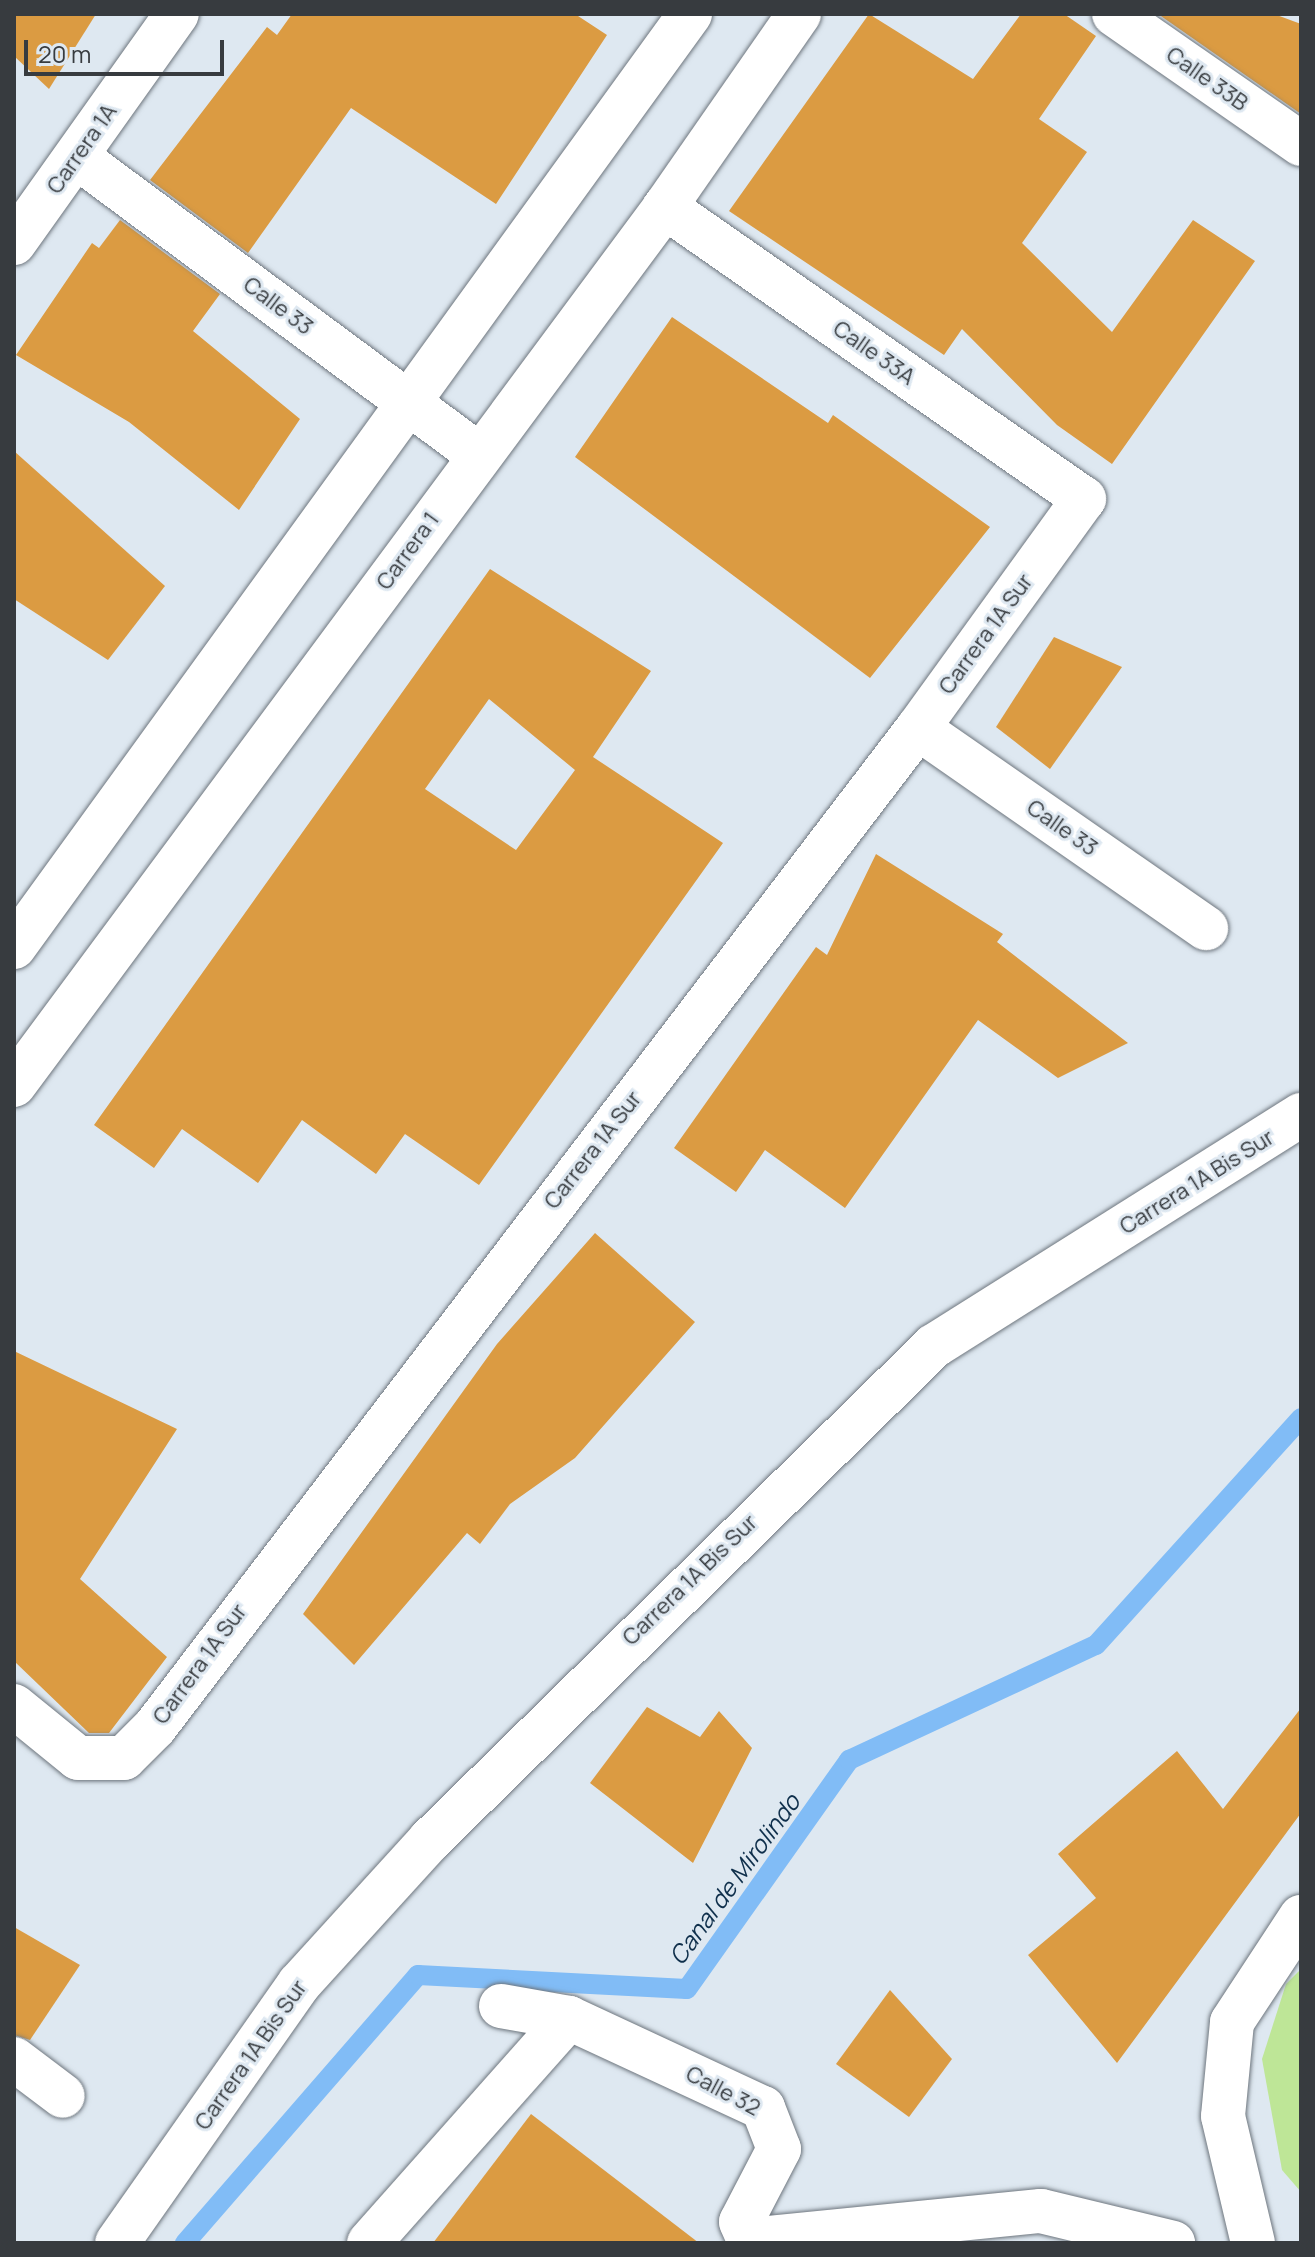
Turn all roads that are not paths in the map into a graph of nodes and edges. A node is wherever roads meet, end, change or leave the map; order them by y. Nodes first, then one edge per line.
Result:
1 (177, 14) edge
2 (690, 14) edge
3 (799, 14) edge
4 (1114, 14) edge
5 (1301, 144) edge
6 (77, 157) junction
7 (665, 207) junction
8 (14, 243) edge
9 (410, 404) junction
10 (479, 455) junction
11 (1084, 499) joint
12 (918, 728) junction
13 (21, 923) edge
14 (1206, 928) dead end
15 (14, 1085) edge
16 (1301, 1115) edge
17 (14, 1706) edge
18 (1301, 1917) edge
19 (501, 2006) dead end
20 (569, 2018) junction
21 (14, 2059) edge
22 (63, 2096) dead end
23 (117, 2243) edge
24 (369, 2243) edge
25 (1173, 2243) edge
26 (1253, 2243) edge

1 - 6 street, Carrera 1A
2 - 9 street
3 - 7 street, Carrera 1
4 - 5 street, Calle 33B
6 - 8 street, Carrera 1A
6 - 9 street, Calle 33
7 - 10 street, Carrera 1
7 - 11 street, Calle 33A
9 - 10 street, Calle 33
9 - 13 street
10 - 15 street, Carrera 1
11 - 12 street, Carrera 1A Sur
12 - 14 street, Calle 33
12 - 17 street, Carrera 1A Sur
16 - 23 street, Carrera 1A Bis Sur
18 - 26 street
19 - 20 street, Calle 32
20 - 24 street
20 - 25 street, Calle 32
21 - 22 street

